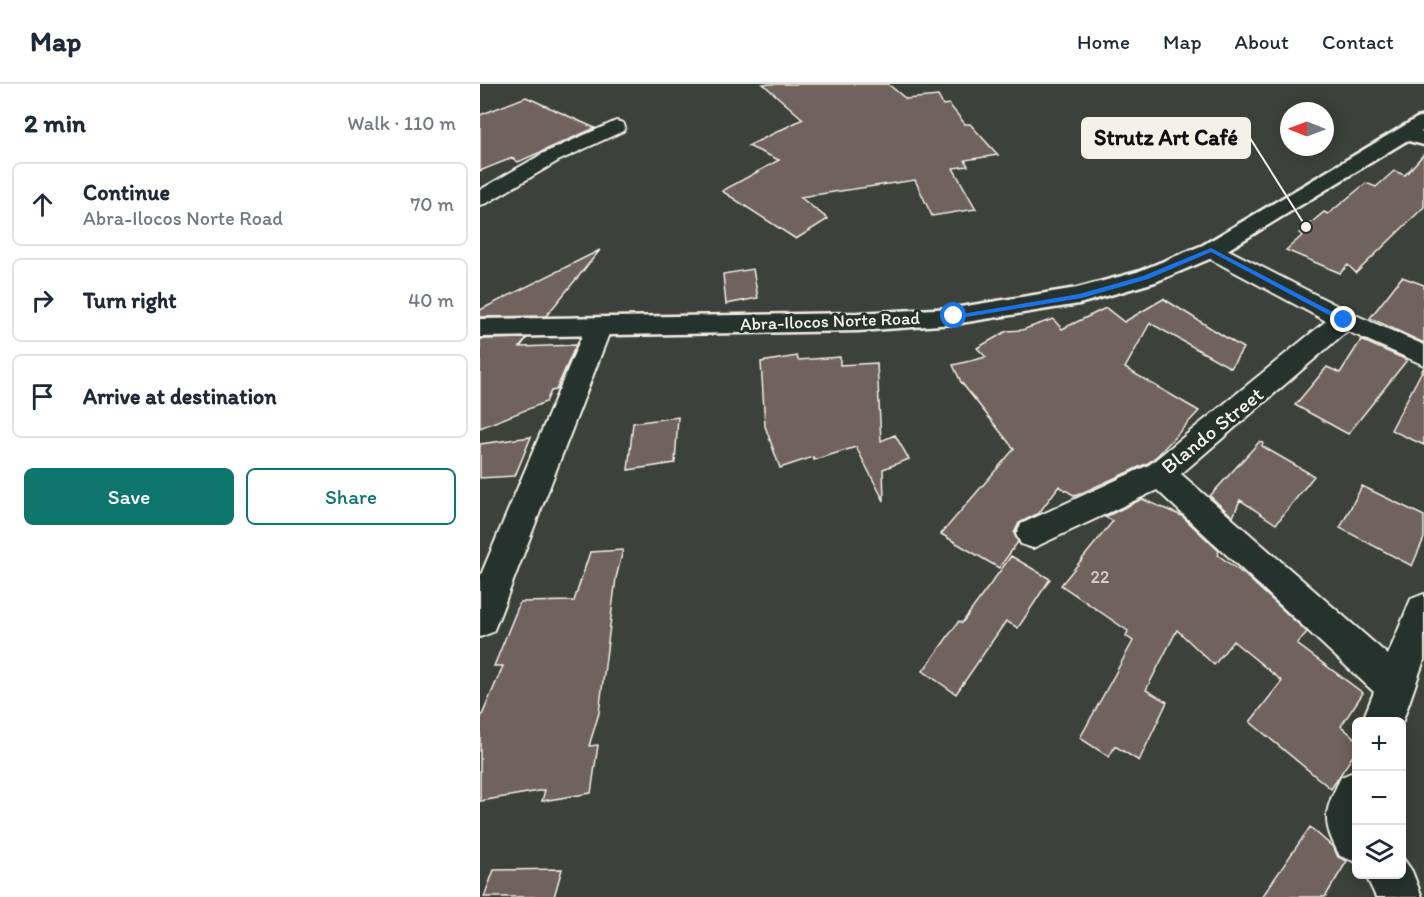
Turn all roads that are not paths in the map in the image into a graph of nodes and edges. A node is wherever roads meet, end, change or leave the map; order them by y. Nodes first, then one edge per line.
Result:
1 (616, 127) dead end
2 (1417, 132) edge
3 (480, 199) edge
4 (1211, 250) junction
5 (1344, 320) junction
6 (599, 326) junction
7 (480, 328) edge
8 (1424, 356) edge
9 (1160, 474) junction
10 (1033, 534) dead end
11 (1424, 610) edge
12 (480, 620) edge
13 (1394, 685) junction
14 (1384, 717) edge
15 (1352, 801) edge
16 (1352, 833) edge
17 (1390, 879) edge
18 (1399, 897) edge

1 - 3 street
2 - 4 main road, Abra-Ilocos Norte Road
4 - 5 street
4 - 6 main road, Abra-Ilocos Norte Road
5 - 8 street
5 - 9 street, Blando Street
6 - 7 main road, Abra-Ilocos Norte Road
6 - 12 street
9 - 10 street, Blando Street
9 - 13 street
11 - 13 street
13 - 14 street
15 - 16 street
17 - 18 street

